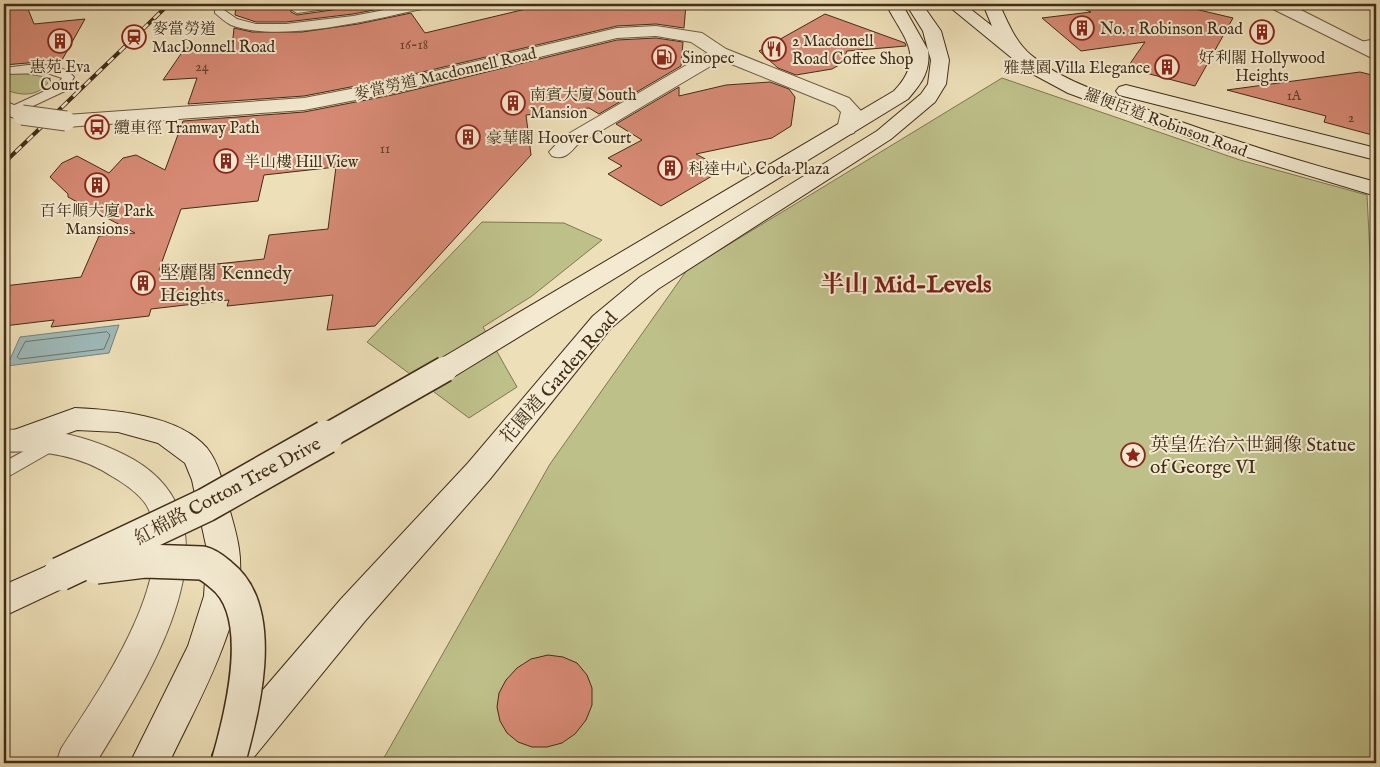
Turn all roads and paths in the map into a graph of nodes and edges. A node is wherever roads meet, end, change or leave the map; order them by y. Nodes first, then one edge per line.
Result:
1 (220, 4) edge
2 (335, 4) edge
3 (340, 4) edge
4 (431, 4) edge
5 (894, 4) edge
6 (914, 4) edge
7 (954, 4) edge
8 (991, 4) edge
9 (1277, 4) edge
10 (297, 10) dead end
11 (337, 20) junction
12 (1368, 43) edge
13 (720, 53) junction
14 (1035, 53) junction
15 (1376, 54) edge
16 (4, 71) edge
17 (13, 111) edge
18 (847, 129) junction
19 (559, 152) dead end
20 (1376, 154) edge
21 (1376, 189) edge
22 (27, 440) edge
23 (4, 471) edge
24 (60, 574) junction
25 (4, 601) edge
26 (75, 763) edge
27 (149, 763) edge
28 (224, 763) edge
29 (228, 763) edge

1 - 11 lane
2 - 3 lane
2 - 10 lane
2 - 11 lane
4 - 11 lane
5 - 18 main road
6 - 28 main road, 花園道 Garden Road
7 - 14 main road
8 - 14 main road, 羅便臣道 Robinson Road
9 - 12 main road
12 - 15 main road
13 - 17 main road, 麥當勞道 Macdonnell Road, bridge
13 - 18 main road, 麥當勞道 Macdonnell Road
13 - 19 main road
14 - 20 main road
14 - 21 main road, 羅便臣道 Robinson Road
16 - 17 lane
18 - 24 main road, 紅棉路 Cotton Tree Drive, bridge
22 - 23 lane
22 - 26 main road
22 - 27 main road
24 - 25 main road, 紅棉路 Cotton Tree Drive
24 - 29 main road, bridge

